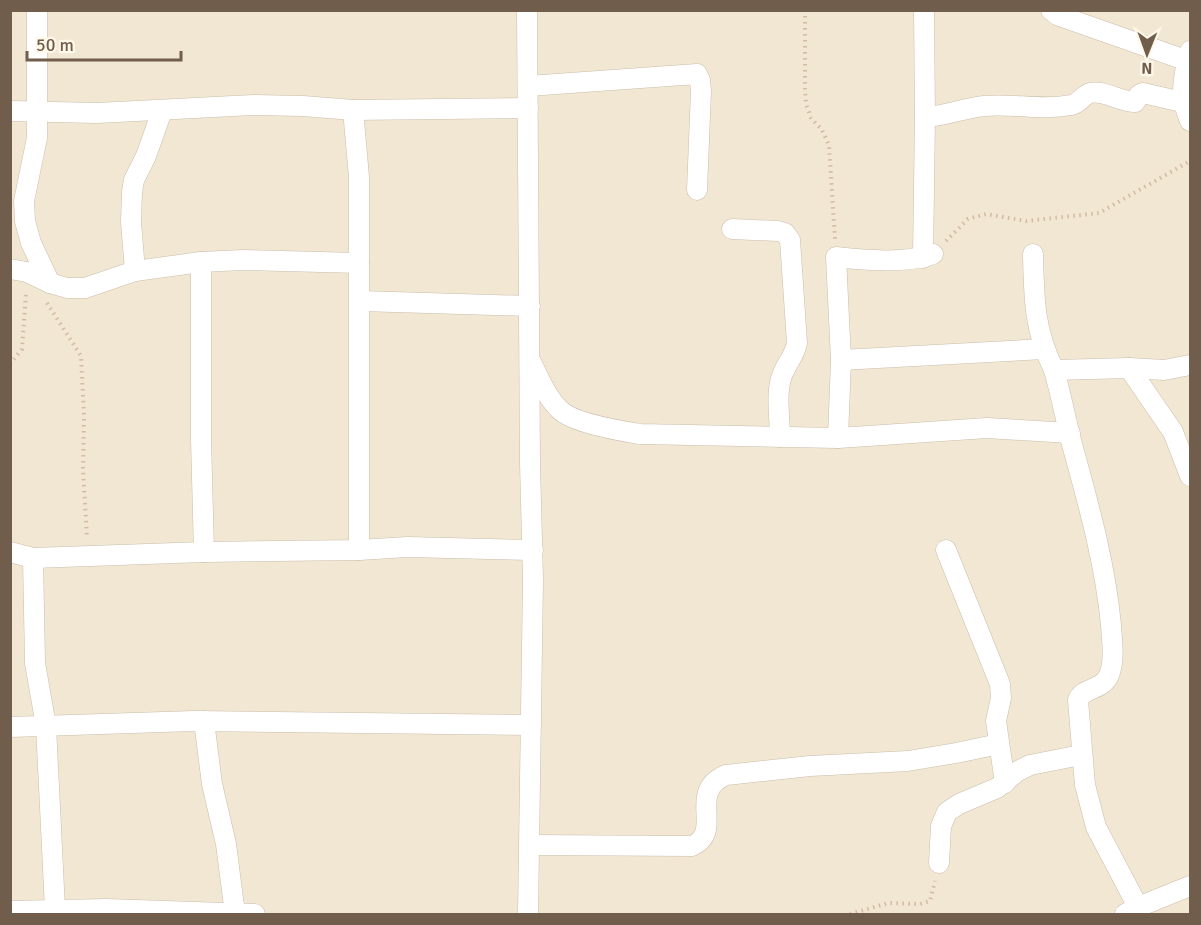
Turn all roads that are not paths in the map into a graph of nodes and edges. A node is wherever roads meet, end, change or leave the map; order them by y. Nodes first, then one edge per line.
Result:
1 (37, 10) edge
2 (527, 10) edge
3 (924, 10) edge
4 (1051, 10) edge
5 (1189, 56) edge
6 (528, 86) junction
7 (1182, 102) junction
8 (528, 108) junction
9 (353, 110) junction
10 (10, 111) edge
11 (162, 111) junction
12 (37, 112) junction
13 (925, 117) junction
14 (1191, 121) edge
15 (697, 190) dead end
16 (732, 229) dead end
17 (1033, 254) dead end
18 (201, 262) junction
19 (359, 263) junction
20 (19, 270) edge
21 (135, 271) junction
22 (48, 291) junction
23 (360, 301) junction
24 (530, 306) junction
25 (1044, 349) junction
26 (530, 360) junction
27 (841, 360) junction
28 (1191, 365) edge
29 (1129, 368) junction
30 (1054, 370) junction
31 (1070, 433) junction
32 (780, 437) junction
33 (838, 438) junction
34 (1191, 476) edge
35 (532, 549) junction
36 (359, 550) junction
37 (946, 550) dead end
38 (10, 552) edge
39 (204, 552) junction
40 (33, 558) junction
41 (204, 722) junction
42 (531, 725) junction
43 (46, 726) junction
44 (10, 727) edge
45 (999, 744) junction
46 (1081, 755) junction
47 (1005, 783) junction
48 (531, 845) junction
49 (939, 863) road end
50 (1191, 886) edge
51 (10, 911) edge
52 (1131, 911) edge
53 (54, 912) edge
54 (203, 914) edge
55 (235, 914) edge
56 (255, 915) edge
57 (528, 915) edge

1 - 12 street
2 - 6 street
3 - 13 street
4 - 5 street
5 - 7 street
6 - 8 street
6 - 15 street
7 - 13 street
7 - 14 street
8 - 9 street
8 - 24 street
9 - 11 street
9 - 19 street
10 - 12 street
11 - 12 street
11 - 21 street
12 - 22 street
13 - 27 street
16 - 32 street
17 - 25 street
18 - 19 street
18 - 21 street
18 - 39 street
19 - 23 street
20 - 22 street
21 - 22 street
23 - 24 street
23 - 36 street
24 - 26 street
25 - 27 street
25 - 30 street
26 - 32 street
26 - 35 street
27 - 33 street
28 - 29 street
29 - 30 street
29 - 34 street
30 - 31 street
31 - 33 street
31 - 46 street
32 - 33 street
35 - 36 street
35 - 42 street
36 - 39 street
37 - 45 street
38 - 40 street
39 - 40 street
40 - 43 street
41 - 42 street
41 - 43 street
41 - 55 street
42 - 48 street
43 - 44 street
43 - 53 street
45 - 47 street
45 - 48 street
46 - 47 street
46 - 52 street
47 - 49 street
48 - 57 street
50 - 52 street
51 - 53 street
53 - 54 street
54 - 55 street
55 - 56 street

